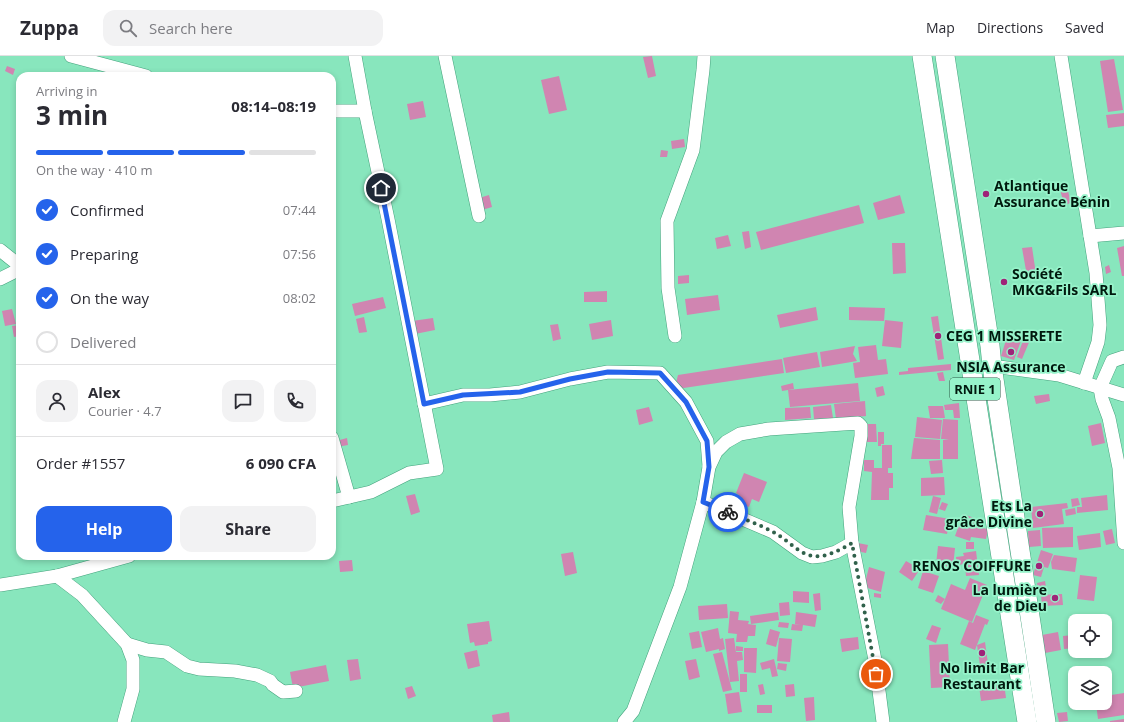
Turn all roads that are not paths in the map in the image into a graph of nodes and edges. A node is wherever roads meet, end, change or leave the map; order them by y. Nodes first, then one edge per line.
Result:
1 (71, 56) edge
2 (355, 56) edge
3 (445, 56) edge
4 (704, 56) edge
5 (915, 56) edge
6 (922, 56) edge
7 (945, 56) edge
8 (1061, 56) edge
9 (131, 72) edge
10 (336, 111) edge
11 (365, 111) junction
12 (479, 216) dead end
13 (1124, 233) edge
14 (1090, 236) junction
15 (0, 250) edge
16 (16, 264) edge
17 (16, 270) edge
18 (0, 280) edge
19 (675, 336) dead end
20 (1124, 357) edge
21 (992, 366) junction
22 (1084, 383) junction
23 (1100, 388) junction
24 (1124, 395) edge
25 (424, 404) junction
26 (336, 452) edge
27 (709, 467) junction
28 (349, 497) junction
29 (336, 500) edge
30 (703, 502) junction
31 (852, 543) junction
32 (1124, 543) edge
33 (115, 560) edge
34 (57, 576) junction
35 (0, 585) edge
36 (128, 644) junction
37 (296, 691) dead end
38 (124, 722) edge
39 (624, 722) edge
40 (883, 722) edge
41 (1020, 722) edge
42 (1027, 722) edge
43 (1046, 722) edge

1 - 9 street
2 - 11 street
3 - 12 street
4 - 19 street
5 - 41 street
6 - 42 highway, RNIE 1
7 - 21 highway, RNIE 1
8 - 14 street
10 - 11 street
11 - 25 street
13 - 14 street
14 - 22 street
15 - 16 street
17 - 18 street
20 - 23 street
21 - 22 street
21 - 43 highway, RNIE 1
22 - 23 street
23 - 24 street
23 - 32 street
25 - 27 street
25 - 28 street
26 - 28 street
27 - 30 street
27 - 31 street
28 - 29 street
30 - 31 street
30 - 39 street
31 - 40 street
33 - 34 street
34 - 35 street
34 - 36 street
36 - 37 street
36 - 38 street

